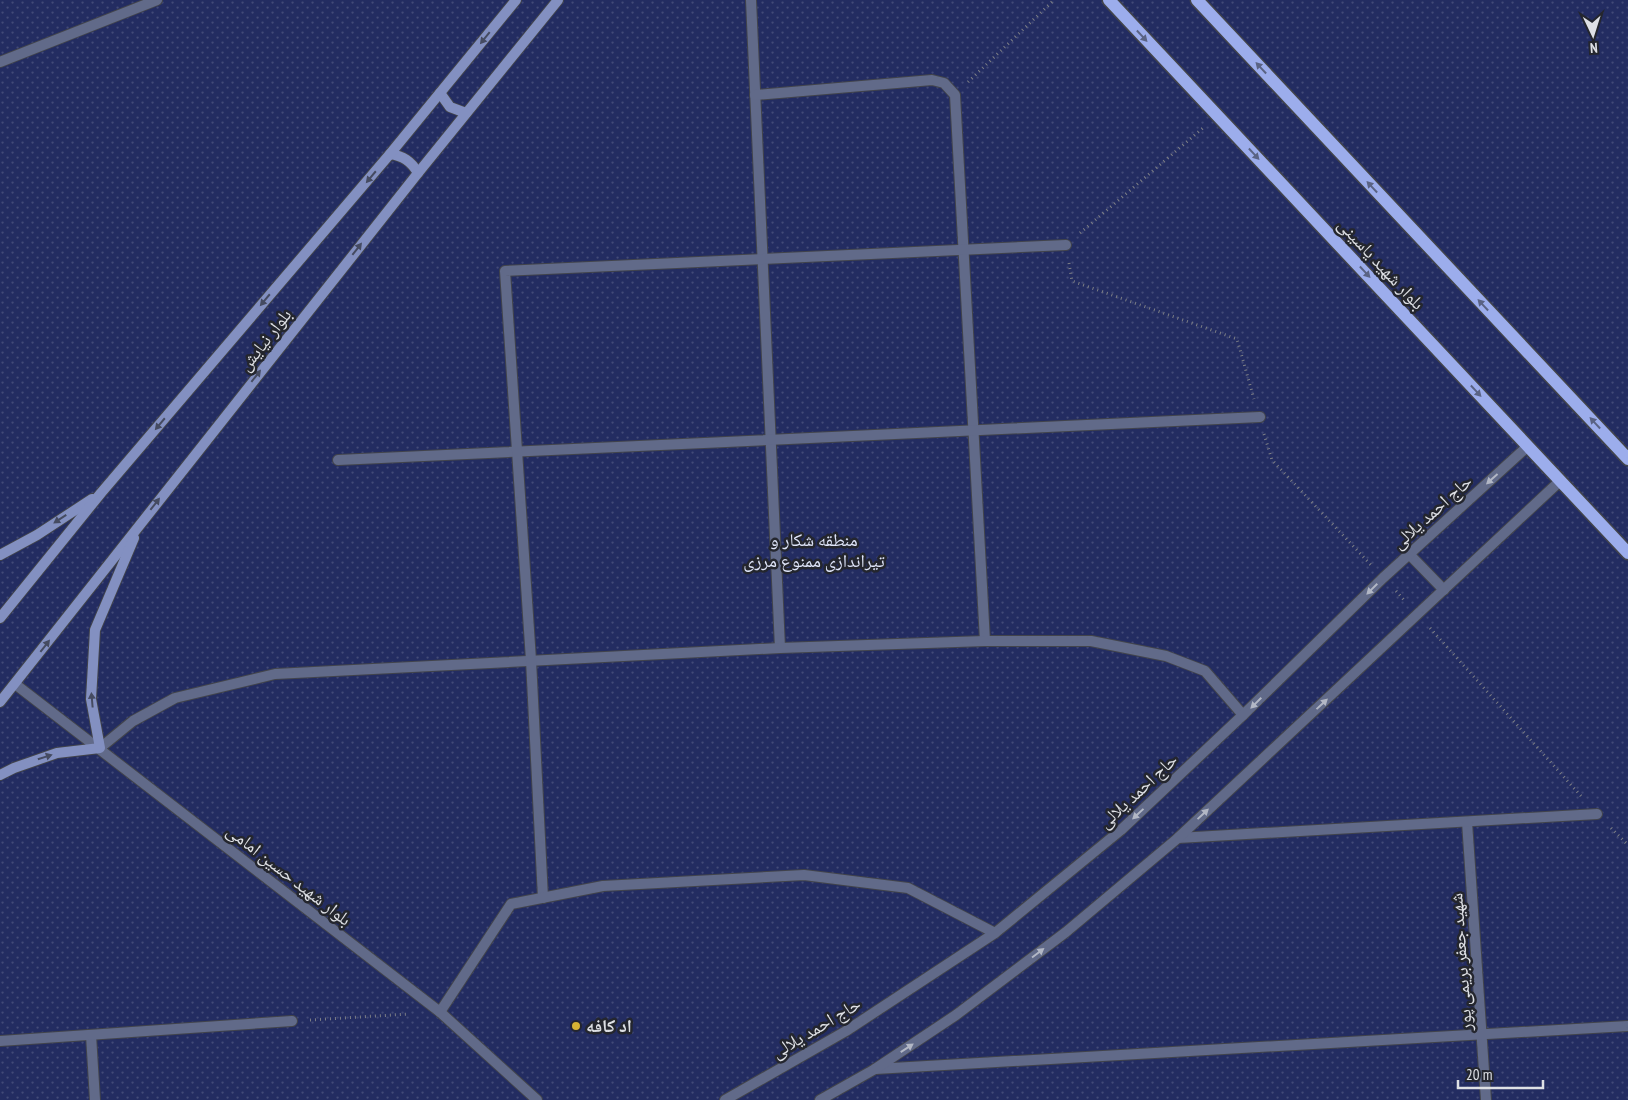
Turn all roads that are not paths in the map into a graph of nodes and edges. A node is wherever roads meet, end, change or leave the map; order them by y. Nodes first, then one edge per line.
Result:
1 (157, 0) edge
2 (516, 0) edge
3 (558, 0) edge
4 (751, 0) edge
5 (1109, 0) edge
6 (1197, 0) edge
7 (0, 62) edge
8 (440, 93) junction
9 (755, 95) junction
10 (466, 113) junction
11 (390, 154) junction
12 (418, 173) junction
13 (1066, 245) road end
14 (963, 250) junction
15 (763, 258) junction
16 (1260, 417) road end
17 (974, 430) junction
18 (771, 440) junction
19 (1528, 446) junction
20 (517, 452) junction
21 (1628, 459) edge
22 (338, 460) dead end
23 (1560, 481) junction
24 (101, 493) junction
25 (142, 521) junction
26 (1628, 553) edge
27 (1410, 554) junction
28 (0, 555) edge
29 (1444, 590) junction
30 (0, 618) edge
31 (985, 641) junction
32 (780, 648) junction
33 (531, 660) junction
34 (15, 684) junction
35 (0, 702) edge
36 (1244, 715) junction
37 (100, 748) junction
38 (0, 774) edge
39 (1597, 814) road end
40 (1467, 822) junction
41 (1178, 838) junction
42 (543, 898) junction
43 (995, 933) junction
44 (440, 1012) junction
45 (292, 1021) road end
46 (1628, 1026) edge
47 (1482, 1034) junction
48 (91, 1035) junction
49 (0, 1041) edge
50 (875, 1069) junction
51 (95, 1100) edge
52 (537, 1100) edge
53 (725, 1100) edge
54 (820, 1100) edge
55 (1486, 1100) edge

1 - 7 street
2 -> 8 main road, بلوار نیایش
3 - 10 main road, بلوار نیایش
4 - 9 street
5 -> 19 main road, بلوار شهید یاسینی
21 -> 6 main road
8 - 10 main road
8 - 11 main road, بلوار نیایش
9 - 14 street
9 - 15 street
10 - 12 main road, بلوار نیایش
11 - 12 main road
11 -> 24 main road, بلوار نیایش
25 -> 12 main road, بلوار نیایش
13 - 14 street
14 - 15 street
14 - 17 street
15 - 18 street
15 - 20 street
16 - 17 street
17 - 18 street
17 - 31 street
18 - 20 street
18 - 32 street
19 - 23 main road, بلوار شهید یاسینی
19 -> 27 street, حاج احمد یلالی
20 - 22 street
20 - 33 street
23 - 26 main road, بلوار شهید یاسینی
23 - 29 street
24 -> 28 main road
24 - 30 main road, بلوار نیایش
34 -> 25 main road, بلوار نیایش
37 -> 25 main road
27 - 29 street
27 -> 36 street, حاج احمد یلالی
41 -> 29 street
31 - 32 street
31 - 36 street
32 - 33 street
33 - 37 street
33 - 42 street
34 - 35 main road, بلوار نیایش
34 - 37 street, بلوار شهید حسین امامی
36 -> 43 street, حاج احمد یلالی
38 -> 37 main road
37 - 44 street, بلوار شهید حسین امامی
39 - 40 street
40 - 41 street
40 - 47 street, شهید جعفر بریمی پور
50 -> 41 street
42 - 43 street
42 - 44 street
43 - 53 street, حاج احمد یلالی
44 - 52 street, بلوار شهید حسین امامی
45 - 48 street
46 - 47 street
47 - 50 street
47 - 55 street, شهید جعفر بریمی پور
48 - 49 street
48 - 51 street
50 - 54 street

